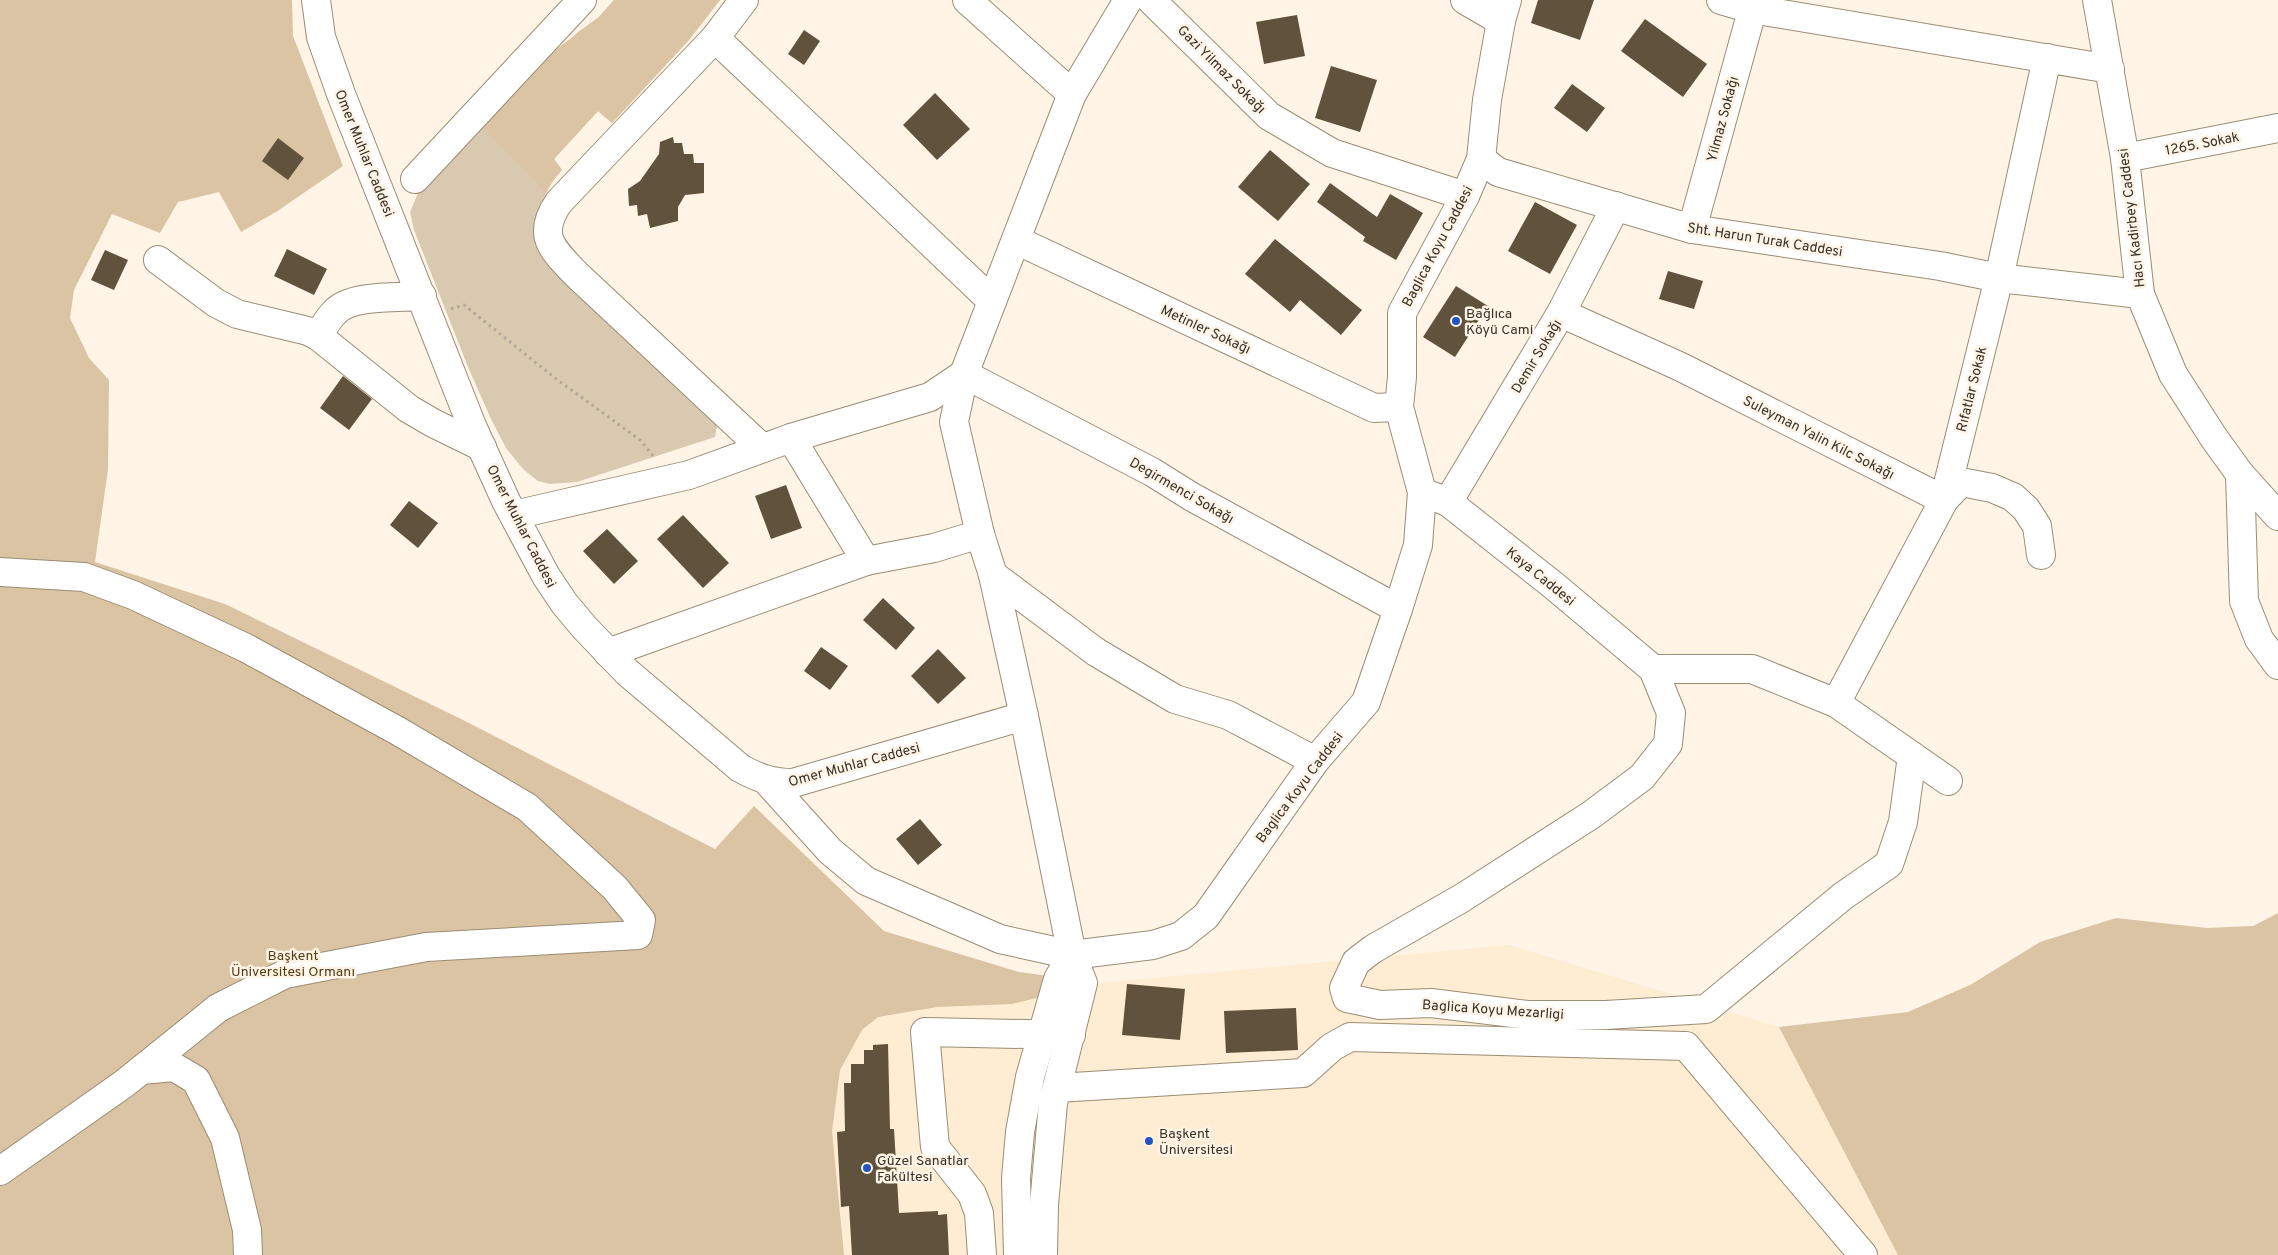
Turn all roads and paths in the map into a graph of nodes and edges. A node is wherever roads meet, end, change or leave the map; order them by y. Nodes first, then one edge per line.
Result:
1 (582, 0) edge
2 (744, 0) edge
3 (967, 0) edge
4 (1128, 0) edge
5 (1151, 0) edge
6 (1465, 0) edge
7 (1721, 0) edge
8 (2097, 0) edge
9 (317, 1) edge
10 (1753, 4) edge
11 (1504, 10) edge
12 (714, 38) junction
13 (2047, 58) junction
14 (2110, 69) junction
15 (1072, 94) junction
16 (2278, 128) edge
17 (2125, 158) junction
18 (1481, 159) junction
19 (415, 180) dead end
20 (1465, 196) junction
21 (1616, 206) junction
22 (1692, 229) junction
23 (1016, 240) junction
24 (158, 260) dead end
25 (1999, 278) junction
26 (2140, 294) junction
27 (992, 301) junction
28 (425, 306) junction
29 (1561, 313) junction
30 (318, 336) junction
31 (964, 374) junction
32 (1399, 407) junction
33 (791, 438) junction
34 (482, 447) junction
35 (762, 448) junction
36 (2240, 474) junction
37 (673, 479) junction
38 (1422, 492) junction
39 (1944, 500) junction
40 (1448, 502) junction
41 (514, 515) junction
42 (2278, 516) edge
43 (980, 534) junction
44 (2041, 555) dead end
45 (866, 561) junction
46 (0, 572) edge
47 (993, 575) junction
48 (1398, 609) junction
49 (608, 652) junction
50 (2278, 665) edge
51 (1653, 669) junction
52 (1836, 703) junction
53 (1024, 716) junction
54 (1912, 756) junction
55 (1315, 761) junction
56 (766, 780) junction
57 (1948, 781) dead end
58 (1072, 955) junction
59 (1041, 1034) junction
60 (1071, 1036) junction
61 (141, 1070) junction
62 (1057, 1088) junction
63 (0, 1171) edge
64 (248, 1255) edge
65 (982, 1255) edge
66 (1018, 1255) edge
67 (1042, 1255) edge
68 (1863, 1255) edge

1 - 19 street
2 - 12 street
3 - 15 street
4 - 15 street
5 - 20 street, Gazi Yilmaz Sokağı
6 - 11 street
7 - 10 street
8 - 14 street, Hacı Kadirbey Caddesi
9 - 28 street, Omer Muhlar Caddesi
10 - 13 street
10 - 22 street, Yilmaz Sokağı
11 - 18 street, Baglica Koyu Caddesi
12 - 27 street
12 - 35 street
13 - 14 street
13 - 25 street, Rıfatlar Sokak
14 - 17 street, Hacı Kadirbey Caddesi
15 - 23 street
16 - 17 street, 1265. Sokak
17 - 26 street, Hacı Kadirbey Caddesi
18 - 20 street, Baglica Koyu Caddesi
18 - 21 street, Sht. Harun Turak Caddesi
20 - 32 street, Baglica Koyu Caddesi
21 - 22 street, Sht. Harun Turak Caddesi
21 - 29 street, Demir Sokağı
22 - 25 street, Sht. Harun Turak Caddesi
23 - 27 street
23 - 32 street, Metinler Sokağı
24 - 30 street
25 - 26 street, Sht. Harun Turak Caddesi
25 - 39 street, Rıfatlar Sokak
26 - 36 street, Hacı Kadirbey Caddesi
27 - 31 street
28 - 30 street
28 - 34 street, Omer Muhlar Caddesi
28 - 37 path
29 - 39 street, Suleyman Yalin Kilc Sokağı
29 - 40 street, Demir Sokağı
30 - 34 street
31 - 33 street
31 - 43 street
31 - 48 street, Degirmenci Sokağı
32 - 38 street, Baglica Koyu Caddesi
33 - 35 street
33 - 45 street
34 - 41 street, Omer Muhlar Caddesi
35 - 37 street
36 - 42 street, Hacı Kadirbey Caddesi
36 - 50 street
37 - 41 street
38 - 40 street, Kaya Caddesi
38 - 48 street, Baglica Koyu Caddesi
39 - 44 street
39 - 52 street
40 - 51 street, Kaya Caddesi
41 - 49 street, Omer Muhlar Caddesi
43 - 45 street
43 - 47 street
45 - 49 street
46 - 61 street
47 - 53 street
47 - 55 street
48 - 55 street, Baglica Koyu Caddesi
49 - 56 street, Omer Muhlar Caddesi
51 - 52 street
51 - 54 street, Baglica Koyu Mezarligi
52 - 54 street
53 - 56 street, Omer Muhlar Caddesi
53 - 58 street
54 - 57 street
55 - 58 street, Baglica Koyu Caddesi
56 - 58 street, Baglica Koyu Caddesi
58 - 59 street
58 - 60 street
59 - 60 street
59 - 65 street
59 - 66 street
60 - 62 street
61 - 63 street
61 - 64 street
62 - 67 street
62 - 68 street

